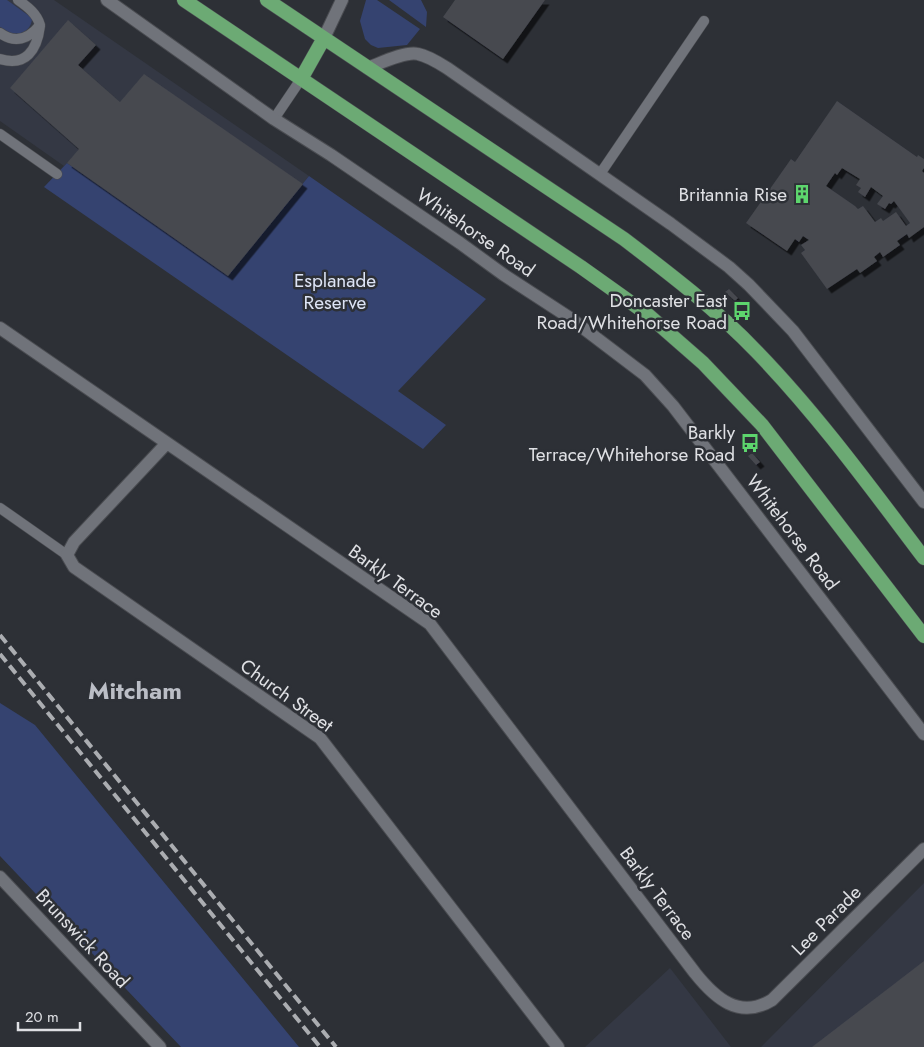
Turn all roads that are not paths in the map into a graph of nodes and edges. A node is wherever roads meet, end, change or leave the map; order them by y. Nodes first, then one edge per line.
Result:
1 (18, 0) edge
2 (107, 0) edge
3 (184, 0) edge
4 (267, 0) edge
5 (342, 0) edge
6 (279, 4) edge
7 (704, 21) dead end
8 (40, 25) junction
9 (0, 33) edge
10 (324, 38) junction
11 (0, 59) edge
12 (368, 68) junction
13 (301, 79) junction
14 (274, 119) junction
15 (0, 134) edge
16 (57, 174) dead end
17 (600, 174) junction
18 (0, 328) edge
19 (166, 443) junction
20 (924, 502) edge
21 (0, 508) edge
22 (67, 555) junction
23 (924, 558) edge
24 (924, 636) edge
25 (924, 734) edge
26 (924, 849) edge
27 (0, 877) edge
28 (750, 1008) joint
29 (160, 1047) edge
30 (558, 1047) edge

1 - 8 lane
2 - 14 street, Whitehorse Road
3 - 13 highway, Whitehorse Road
4 - 6 highway
5 - 10 street
6 - 10 highway
7 - 17 lane
8 - 9 lane
8 - 11 lane
10 - 12 highway
10 - 13 highway
12 - 17 street
12 - 23 highway
13 - 14 lane
13 - 24 highway, Whitehorse Road
14 - 25 street, Whitehorse Road
15 - 16 lane
17 - 20 street
18 - 19 street, Barkly Terrace
19 - 22 street
19 - 28 street, Barkly Terrace
21 - 22 lane
22 - 30 street, Church Street
26 - 28 street, Lee Parade
27 - 29 street, Brunswick Road

